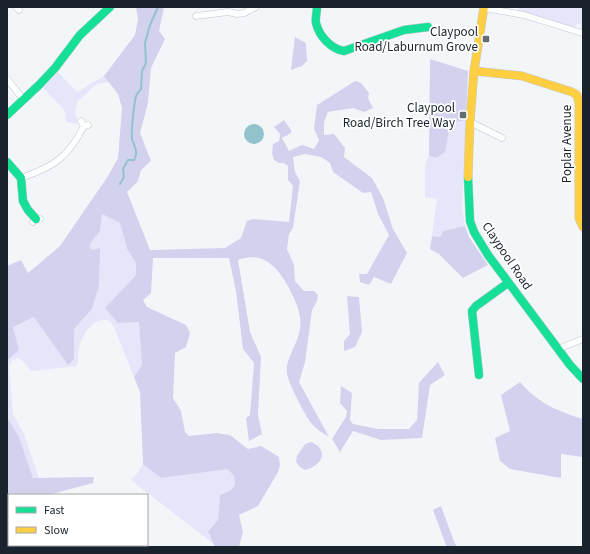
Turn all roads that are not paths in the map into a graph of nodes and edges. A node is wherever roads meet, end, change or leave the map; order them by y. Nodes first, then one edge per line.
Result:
1 (110, 7) edge
2 (256, 7) edge
3 (317, 7) edge
4 (484, 8) edge
5 (228, 9) edge
6 (196, 16) dead end
7 (428, 27) dead end
8 (579, 30) dead end
9 (474, 72) junction
10 (7, 79) edge
11 (24, 100) junction
12 (581, 103) edge
13 (7, 115) edge
14 (470, 122) junction
15 (84, 124) dead end
16 (502, 138) dead end
17 (7, 162) edge
18 (21, 178) junction
19 (36, 220) dead end
20 (583, 227) edge
21 (508, 283) junction
22 (583, 339) edge
23 (558, 349) junction
24 (478, 375) dead end
25 (583, 379) edge

1 - 11 street
2 - 5 street
3 - 7 street
4 - 8 street
4 - 9 street, Claypool Road
5 - 6 street
9 - 12 street, Poplar Avenue
9 - 14 street, Claypool Road
10 - 11 street
11 - 13 street
12 - 20 street, Poplar Avenue
14 - 16 street
14 - 21 street, Claypool Road
15 - 18 street
17 - 18 street
18 - 19 street
21 - 23 street, Claypool Road
21 - 24 street
22 - 23 street
23 - 25 street, Claypool Road

